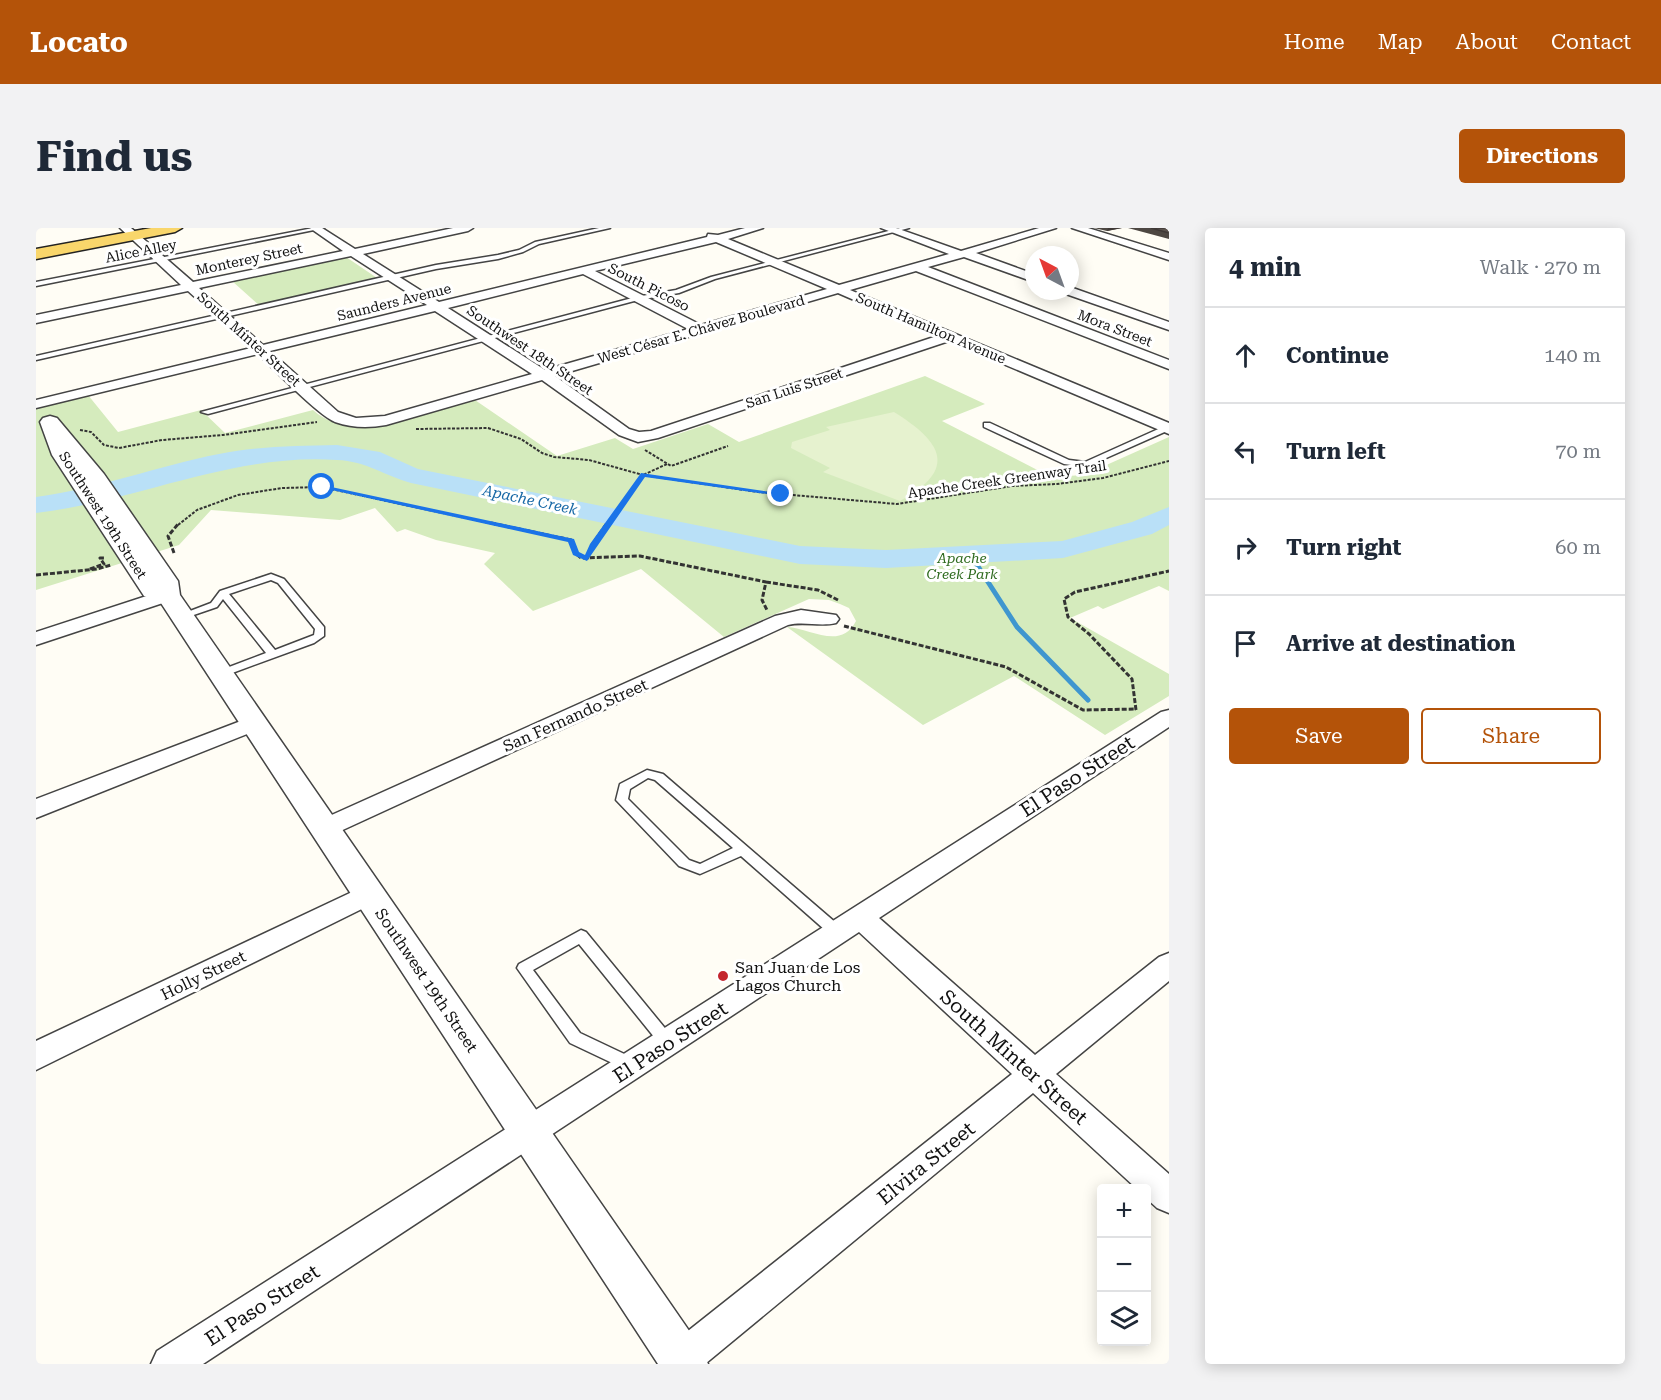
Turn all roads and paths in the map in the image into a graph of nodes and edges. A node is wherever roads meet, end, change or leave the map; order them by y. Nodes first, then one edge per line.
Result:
1 (175, 228) edge
2 (318, 228) edge
3 (468, 228) edge
4 (606, 228) edge
5 (758, 228) edge
6 (1052, 228) edge
7 (1077, 228) edge
8 (896, 229) edge
9 (700, 231) dead end
10 (130, 232) edge
11 (716, 238) junction
12 (1161, 244) dead end
13 (1144, 249) junction
14 (353, 252) junction
15 (36, 254) edge
16 (963, 254) junction
17 (1169, 257) edge
18 (162, 259) junction
19 (775, 263) junction
20 (917, 267) junction
21 (584, 270) junction
22 (1025, 275) edge
23 (393, 277) junction
24 (36, 284) edge
25 (190, 286) junction
26 (838, 289) junction
27 (1079, 294) edge
28 (638, 298) junction
29 (439, 306) junction
30 (225, 316) junction
31 (36, 319) edge
32 (1169, 326) edge
33 (700, 330) junction
34 (950, 336) junction
35 (488, 338) junction
36 (262, 349) junction
37 (36, 358) edge
38 (1169, 364) edge
39 (544, 375) junction
40 (302, 387) junction
41 (37, 403) edge
42 (205, 412) dead end
43 (319, 422) dead end
44 (349, 422) joint
45 (987, 425) dead end
46 (414, 429) dead end
47 (1168, 429) edge
48 (74, 432) dead end
49 (641, 443) junction
50 (728, 446) dead end
51 (1169, 461) edge
52 (668, 464) junction
53 (643, 475) junction
54 (176, 558) dead end
55 (587, 559) junction
56 (119, 562) dead end
57 (111, 565) junction
58 (83, 571) junction
59 (1169, 571) edge
60 (36, 575) edge
61 (766, 582) junction
62 (224, 593) junction
63 (168, 595) junction
64 (833, 609) junction
65 (771, 614) dead end
66 (182, 616) junction
67 (36, 639) edge
68 (272, 654) junction
69 (220, 674) junction
70 (1153, 718) edge
71 (254, 723) junction
72 (36, 809) edge
73 (325, 828) junction
74 (743, 849) junction
75 (369, 894) junction
76 (849, 925) junction
77 (1169, 965) edge
78 (668, 1043) junction
79 (36, 1056) edge
80 (633, 1065) junction
81 (1034, 1076) junction
82 (530, 1132) junction
83 (1169, 1196) edge
84 (684, 1362) edge
85 (170, 1364) edge

1 - 10 main road
2 - 14 street, Southwest 18th Street
2 - 18 lane, Alice Alley
3 - 14 street, Monterey Street
4 - 23 lane
5 - 11 street, Saunders Avenue
6 - 16 street, West César E. Chávez Boulevard
7 - 13 street
8 - 16 street
8 - 19 lane
9 - 11 street, South Hamilton Avenue
10 - 15 main road
10 - 18 street, South Minter Street
11 - 19 street, South Hamilton Avenue
11 - 21 street, Saunders Avenue
12 - 13 street
13 - 17 street
14 - 23 street, Southwest 18th Street
14 - 25 street, Monterey Street
16 - 20 street, West César E. Chávez Boulevard
16 - 22 street
18 - 24 lane, Alice Alley
18 - 25 street, South Minter Street
19 - 26 street, South Hamilton Avenue
19 - 28 lane
20 - 26 street, West César E. Chávez Boulevard
20 - 38 street, Mora Street
21 - 28 street, South Picoso
21 - 29 street, Saunders Avenue
23 - 29 street, Southwest 18th Street
23 - 30 lane
25 - 30 street, South Minter Street
25 - 31 street, Monterey Street
26 - 33 street, West César E. Chávez Boulevard
26 - 34 street, South Hamilton Avenue
27 - 32 street
28 - 33 street, South Picoso
28 - 35 lane
29 - 35 street, Southwest 18th Street
29 - 36 street, Saunders Avenue
30 - 36 street, South Minter Street
30 - 37 lane
33 - 39 street, West César E. Chávez Boulevard
34 - 47 street, South Hamilton Avenue
34 - 49 street, San Luis Street
35 - 39 street, Southwest 18th Street
35 - 40 lane
36 - 40 street, South Minter Street
36 - 41 street, Saunders Avenue
39 - 44 street, West César E. Chávez Boulevard
39 - 49 street, Southwest 18th Street
40 - 42 lane
40 - 44 street, South Minter Street
41 - 63 street, Southwest 19th Street
43 - 48 path
45 - 47 lane
46 - 53 path, Apache Creek Greenway Trail
49 - 52 path
50 - 52 path
51 - 53 path, Apache Creek Greenway Trail
52 - 53 path
53 - 55 path
54 - 55 path
55 - 61 path
56 - 57 path
57 - 58 path
57 - 58 path
58 - 60 path
59 - 70 path
61 - 64 path
61 - 65 path
62 - 66 lane
62 - 68 lane
62 - 68 lane
63 - 66 street, Southwest 19th Street
63 - 67 street
64 - 70 path
64 - 73 street, San Fernando Street
66 - 69 street, Southwest 19th Street
68 - 69 lane
69 - 71 street, Southwest 19th Street
70 - 76 street, El Paso Street
71 - 72 street
71 - 73 street, Southwest 19th Street
73 - 75 street, Southwest 19th Street
74 - 74 lane
74 - 76 lane
75 - 79 street, Holly Street
75 - 82 street, Southwest 19th Street
76 - 78 street, El Paso Street
76 - 81 street, South Minter Street
77 - 81 street, Elvira Street
78 - 80 street, El Paso Street
78 - 80 lane
80 - 82 street, El Paso Street
81 - 83 street, South Minter Street
81 - 84 street, Elvira Street
82 - 84 street, Southwest 19th Street
82 - 85 street, El Paso Street

